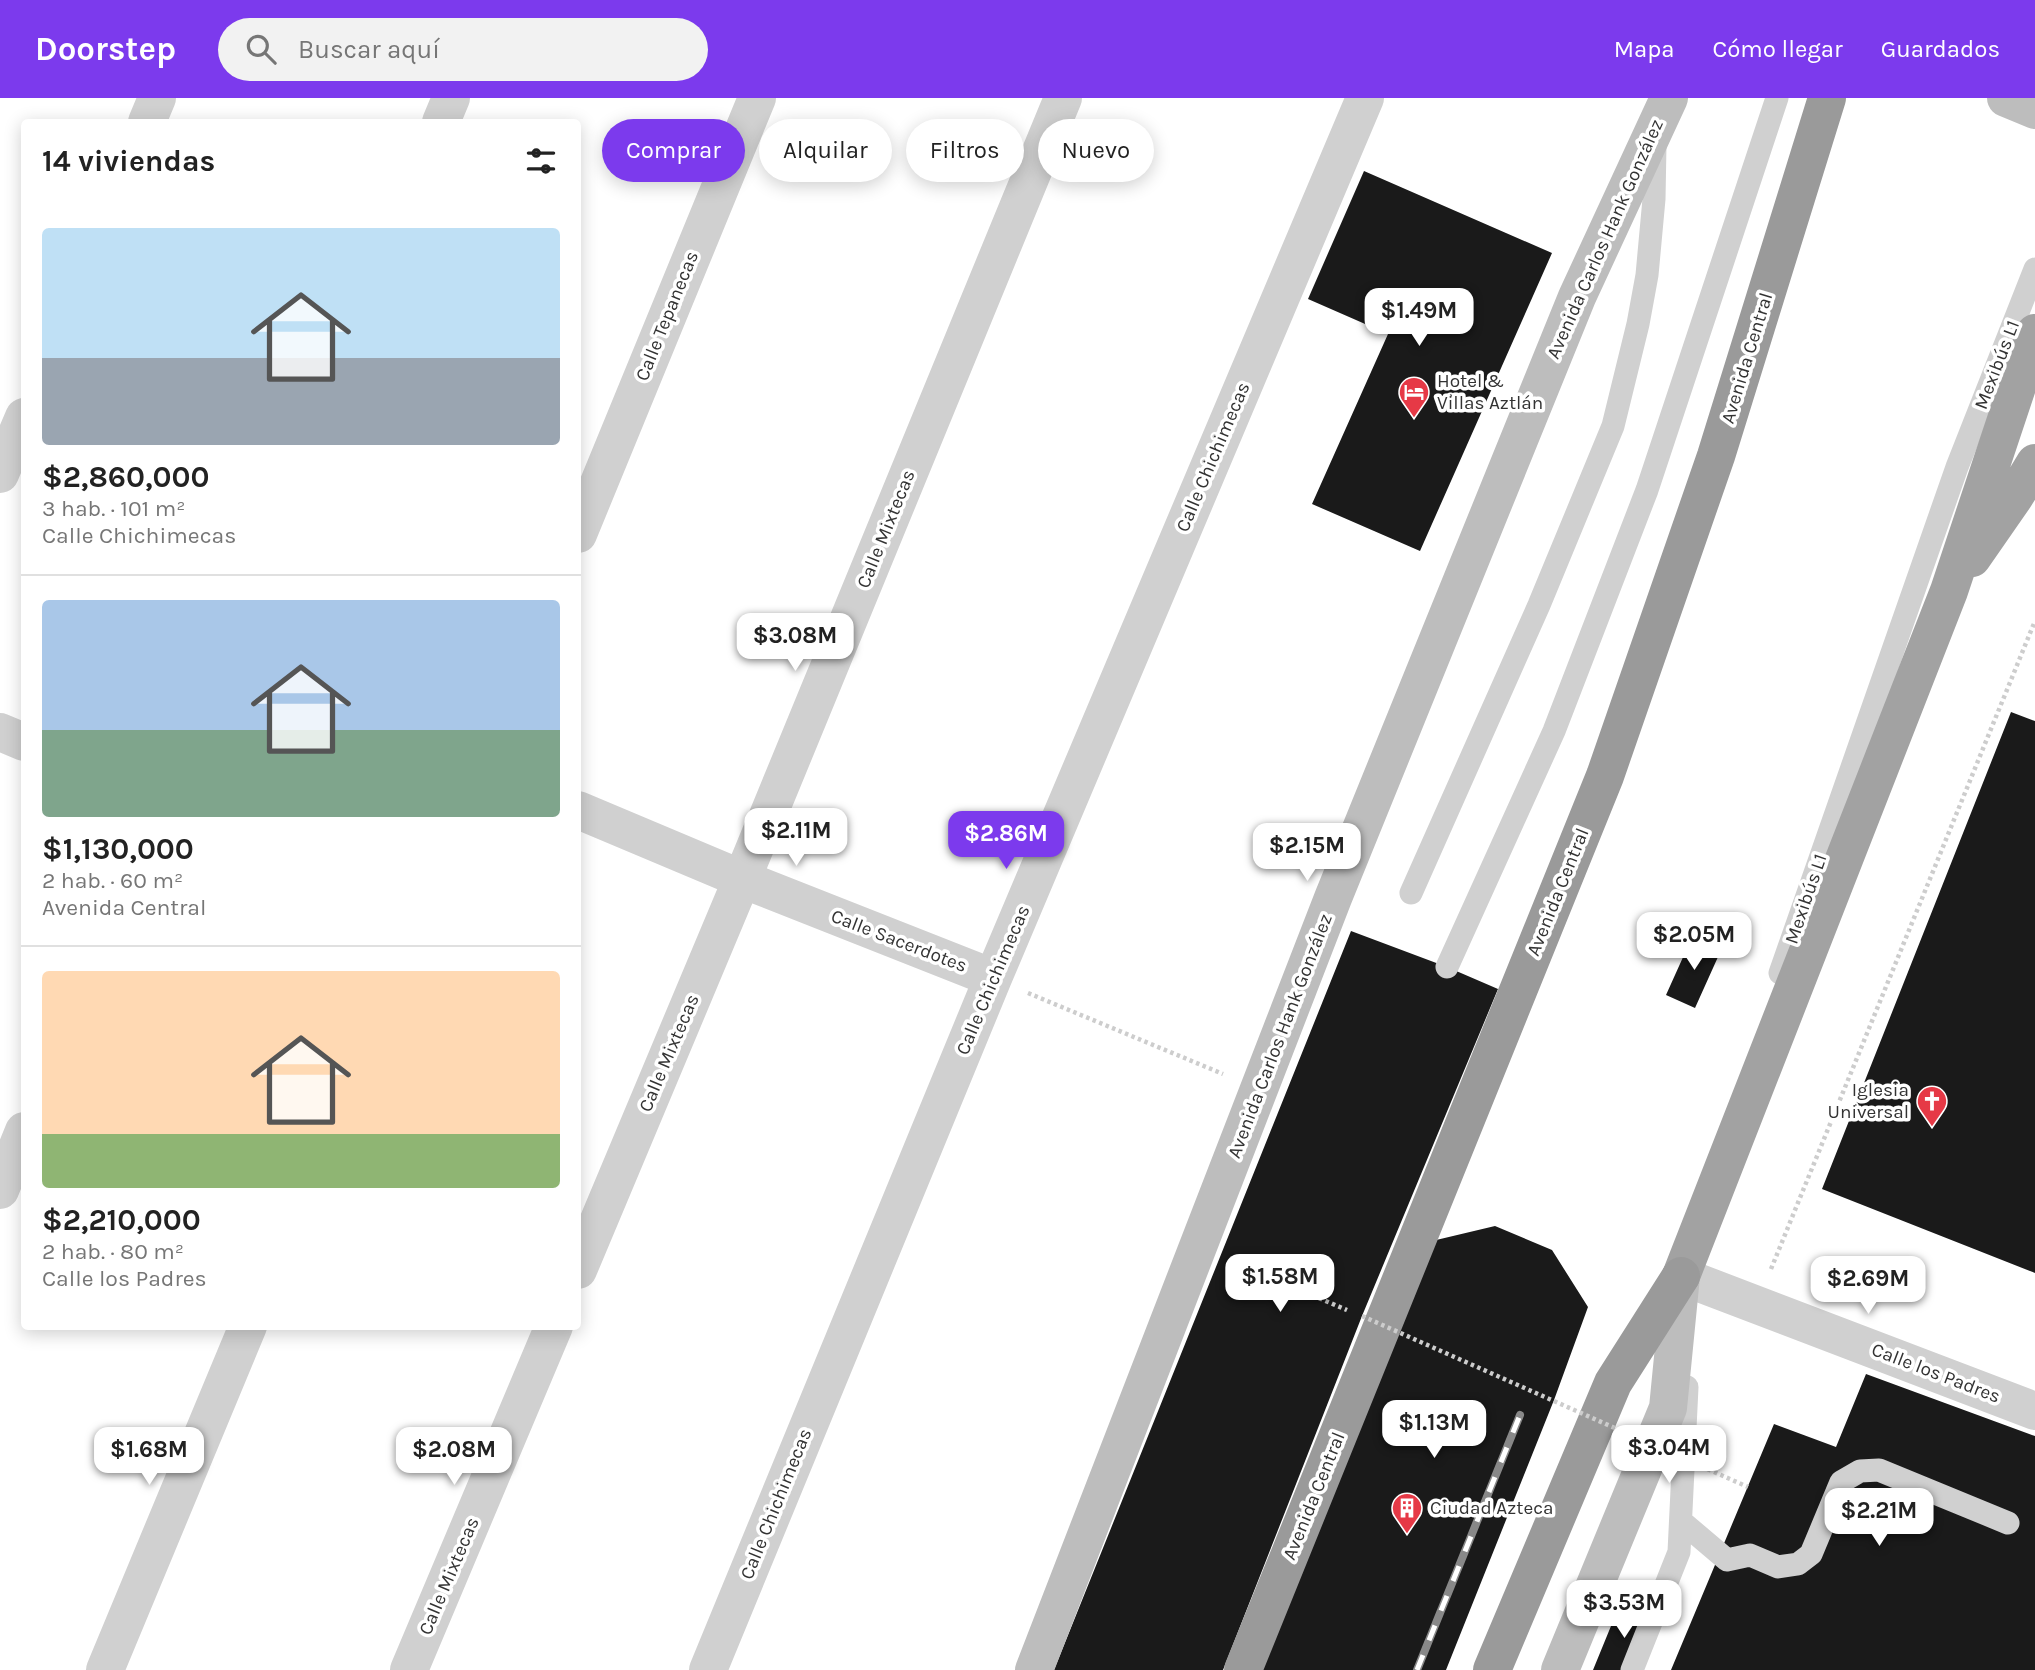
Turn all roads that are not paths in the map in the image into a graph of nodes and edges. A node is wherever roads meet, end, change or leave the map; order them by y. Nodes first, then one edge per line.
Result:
1 (157, 98) edge
2 (451, 98) edge
3 (757, 98) edge
4 (1063, 98) edge
5 (1365, 98) edge
6 (1777, 98) edge
7 (1827, 98) edge
8 (2006, 98) edge
9 (2035, 110) edge
10 (1662, 113) edge
11 (148, 119) edge
12 (442, 119) edge
13 (2035, 269) edge
14 (2035, 334) edge
15 (21, 434) edge
16 (2035, 463) edge
17 (0, 474) edge
18 (581, 527) edge
19 (1949, 591) junction
20 (0, 732) edge
21 (21, 741) edge
22 (581, 811) edge
23 (742, 879) junction
24 (1411, 893) dead end
25 (1447, 967) dead end
26 (993, 978) junction
27 (21, 1138) edge
28 (1731, 1150) junction
29 (0, 1190) edge
30 (581, 1263) edge
31 (1688, 1278) junction
32 (246, 1330) edge
33 (552, 1330) edge
34 (2035, 1411) edge
35 (1681, 1521) junction
36 (2008, 1522) dead end
37 (105, 1670) edge
38 (409, 1670) edge
39 (708, 1670) edge
40 (1034, 1670) edge
41 (1243, 1670) edge
42 (1492, 1670) edge
43 (1560, 1670) edge
44 (1632, 1670) edge

1 - 11 street
2 - 12 street
3 - 18 street, Calle Tepanecas
4 - 23 street, Calle Mixtecas
5 - 26 street, Calle Chichimecas
6 - 25 lane
7 - 41 highway, Avenida Central
8 - 9 main road
10 - 24 lane
10 - 40 main road, Avenida Carlos Hank González
13 - 28 lane, Mexibús L1
14 - 19 highway
15 - 17 street
16 - 19 highway
19 - 28 highway
20 - 21 street
22 - 23 street, Calle Sacerdotes
23 - 26 street, Calle Sacerdotes
23 - 30 street, Calle Mixtecas
26 - 39 street, Calle Chichimecas
27 - 29 street
28 - 31 highway
31 - 34 street, Calle los Padres
31 - 35 lane
31 - 42 highway
31 - 43 main road
32 - 37 street
33 - 38 street, Calle Mixtecas
35 - 36 lane
35 - 44 lane

